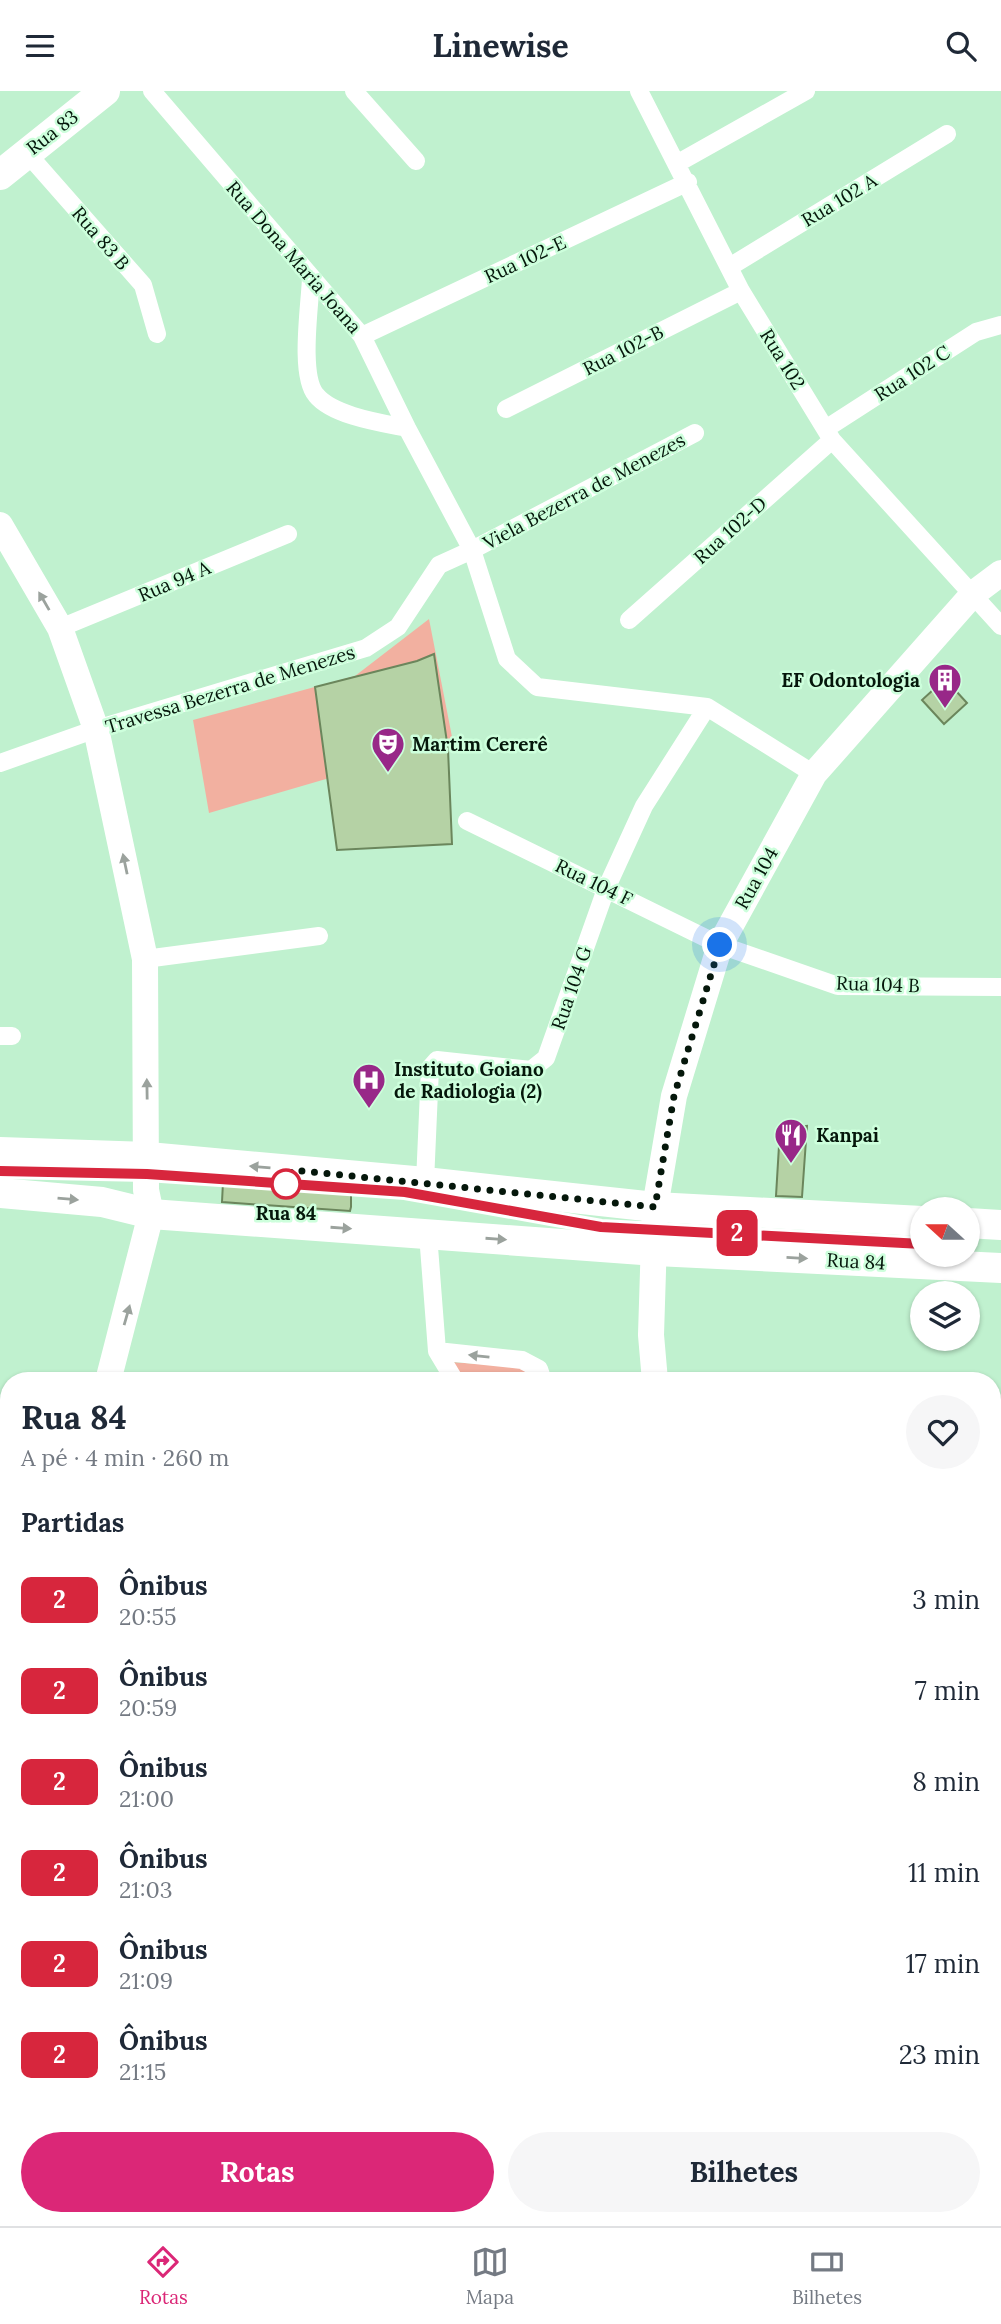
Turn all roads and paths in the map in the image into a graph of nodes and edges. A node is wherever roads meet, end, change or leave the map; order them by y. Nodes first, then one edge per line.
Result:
1 (105, 91) edge
2 (152, 91) edge
3 (354, 91) edge
4 (639, 91) edge
5 (806, 91) edge
6 (947, 134) dead end
7 (26, 152) junction
8 (416, 160) dead end
9 (678, 163) junction
10 (0, 175) edge
11 (688, 183) junction
12 (731, 266) junction
13 (311, 278) junction
14 (741, 291) junction
15 (1001, 325) edge
16 (157, 334) dead end
17 (362, 336) junction
18 (506, 409) dead end
19 (407, 428) junction
20 (695, 433) dead end
21 (829, 434) junction
22 (0, 525) edge
23 (288, 534) dead end
24 (472, 550) junction
25 (1001, 573) edge
26 (973, 594) junction
27 (629, 620) dead end
28 (1001, 626) edge
29 (60, 628) junction
30 (707, 707) junction
31 (96, 729) junction
32 (0, 762) edge
33 (814, 774) junction
34 (467, 821) dead end
35 (606, 889) junction
36 (319, 936) dead end
37 (720, 945) junction
38 (145, 959) junction
39 (1000, 987) edge
40 (0, 1152) edge
41 (148, 1157) junction
42 (425, 1182) junction
43 (0, 1193) edge
44 (655, 1207) junction
45 (151, 1214) junction
46 (910, 1220) edge
47 (980, 1224) edge
48 (1001, 1225) edge
49 (428, 1234) junction
50 (656, 1251) junction
51 (1001, 1268) edge
52 (437, 1351) junction
53 (110, 1372) edge
54 (450, 1372) edge
55 (540, 1372) edge
56 (654, 1372) edge

1 - 7 main road, Rua 83
2 - 13 street, Rua Dona Maria Joana
3 - 8 street
4 - 9 street, Rua 102
5 - 9 street
6 - 12 street, Rua 102 A
7 - 10 main road, Rua 83
7 - 16 street, Rua 83 B
9 - 11 street, Rua 102
11 - 12 street, Rua 102
11 - 17 street, Rua 102-E
12 - 14 street, Rua 102
13 - 17 street, Rua Dona Maria Joana
13 - 19 street
14 - 18 street, Rua 102-B
14 - 21 street, Rua 102
15 - 21 street, Rua 102 C
17 - 19 street, Rua Dona Maria Joana
19 - 24 street, Rua Dona Maria Joana
20 - 24 street, Viela Bezerra de Menezes
21 - 26 street, Rua 102
21 - 27 street, Rua 102-D
29 -> 22 street
23 - 29 street, Rua 94 A
24 - 30 street
24 - 31 street, Travessa Bezerra de Menezes
25 - 26 street, Rua 104
26 - 28 street, Rua 102
26 - 33 street, Rua 104
29 - 31 street
30 - 33 street
30 - 35 street, Rua 104 G
31 - 32 street, Travessa Bezerra de Menezes
38 -> 31 street
33 - 37 street, Rua 104
34 - 35 street, Rua 104 F
35 - 37 street, Rua 104 F
35 - 42 street, Rua 104 G
36 - 38 street
37 - 39 street, Rua 104 B
37 - 44 street, Rua 104
41 -> 38 street
40 - 41 main road
42 -> 41 main road
41 - 45 street
42 - 44 main road
43 -> 45 main road, Rua 84
44 - 46 main road
44 - 50 street, Rua 104
45 -> 49 main road, Rua 84
53 -> 45 street
47 - 48 main road
49 -> 50 main road, Rua 84
49 - 52 street
50 -> 51 main road, Rua 84
50 - 56 street, Rua 104
52 - 54 street
55 -> 52 street

